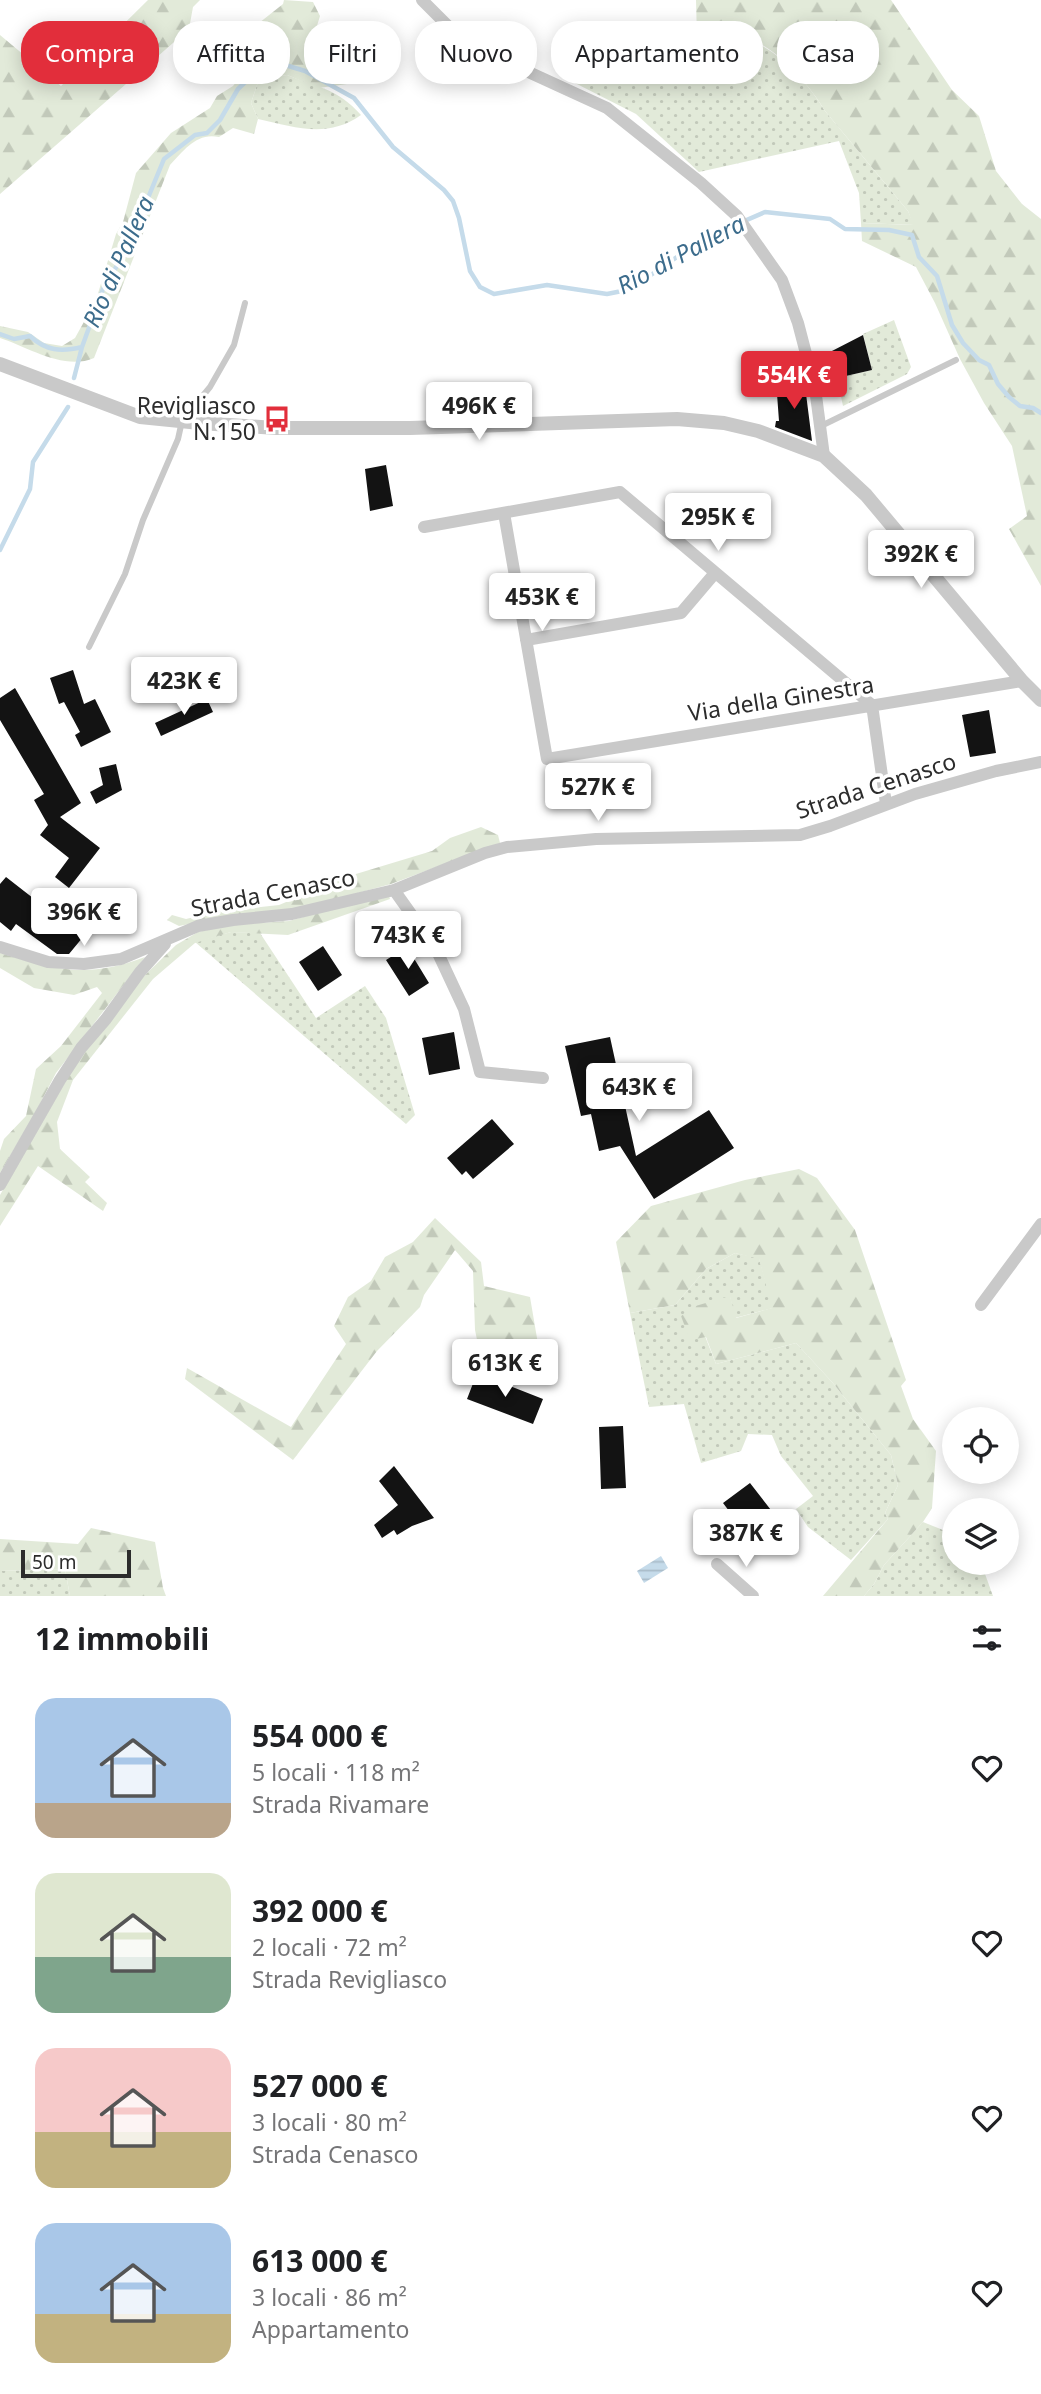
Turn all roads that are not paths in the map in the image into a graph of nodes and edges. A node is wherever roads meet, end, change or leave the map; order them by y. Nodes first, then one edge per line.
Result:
1 (422, 0) edge
2 (245, 303) dead end
3 (956, 360) dead end
4 (0, 364) edge
5 (181, 421) junction
6 (821, 426) junction
7 (824, 456) junction
8 (504, 513) junction
9 (424, 527) dead end
10 (715, 573) junction
11 (526, 640) junction
12 (89, 647) dead end
13 (1022, 681) junction
14 (1041, 700) edge
15 (872, 705) junction
16 (1041, 762) edge
17 (886, 804) junction
18 (394, 890) junction
19 (168, 941) junction
20 (0, 947) edge
21 (543, 1078) dead end
22 (0, 1185) edge
23 (1041, 1224) edge
24 (981, 1305) dead end
25 (717, 1564) dead end
26 (753, 1596) edge

1 - 6 street
2 - 5 lane
3 - 6 lane
4 - 5 street
5 - 7 street
5 - 12 lane
6 - 7 street
7 - 13 street
8 - 9 street
8 - 10 street
8 - 11 street
10 - 11 street
10 - 15 street
11 - 15 street, Via della Ginestra
13 - 14 street
13 - 15 street, Via della Ginestra
15 - 17 street
16 - 17 street, Strada Cenasco
17 - 18 street, Strada Cenasco
18 - 19 street, Strada Cenasco
18 - 21 street
19 - 20 street, Strada Cenasco
19 - 22 street
23 - 24 street
25 - 26 street

